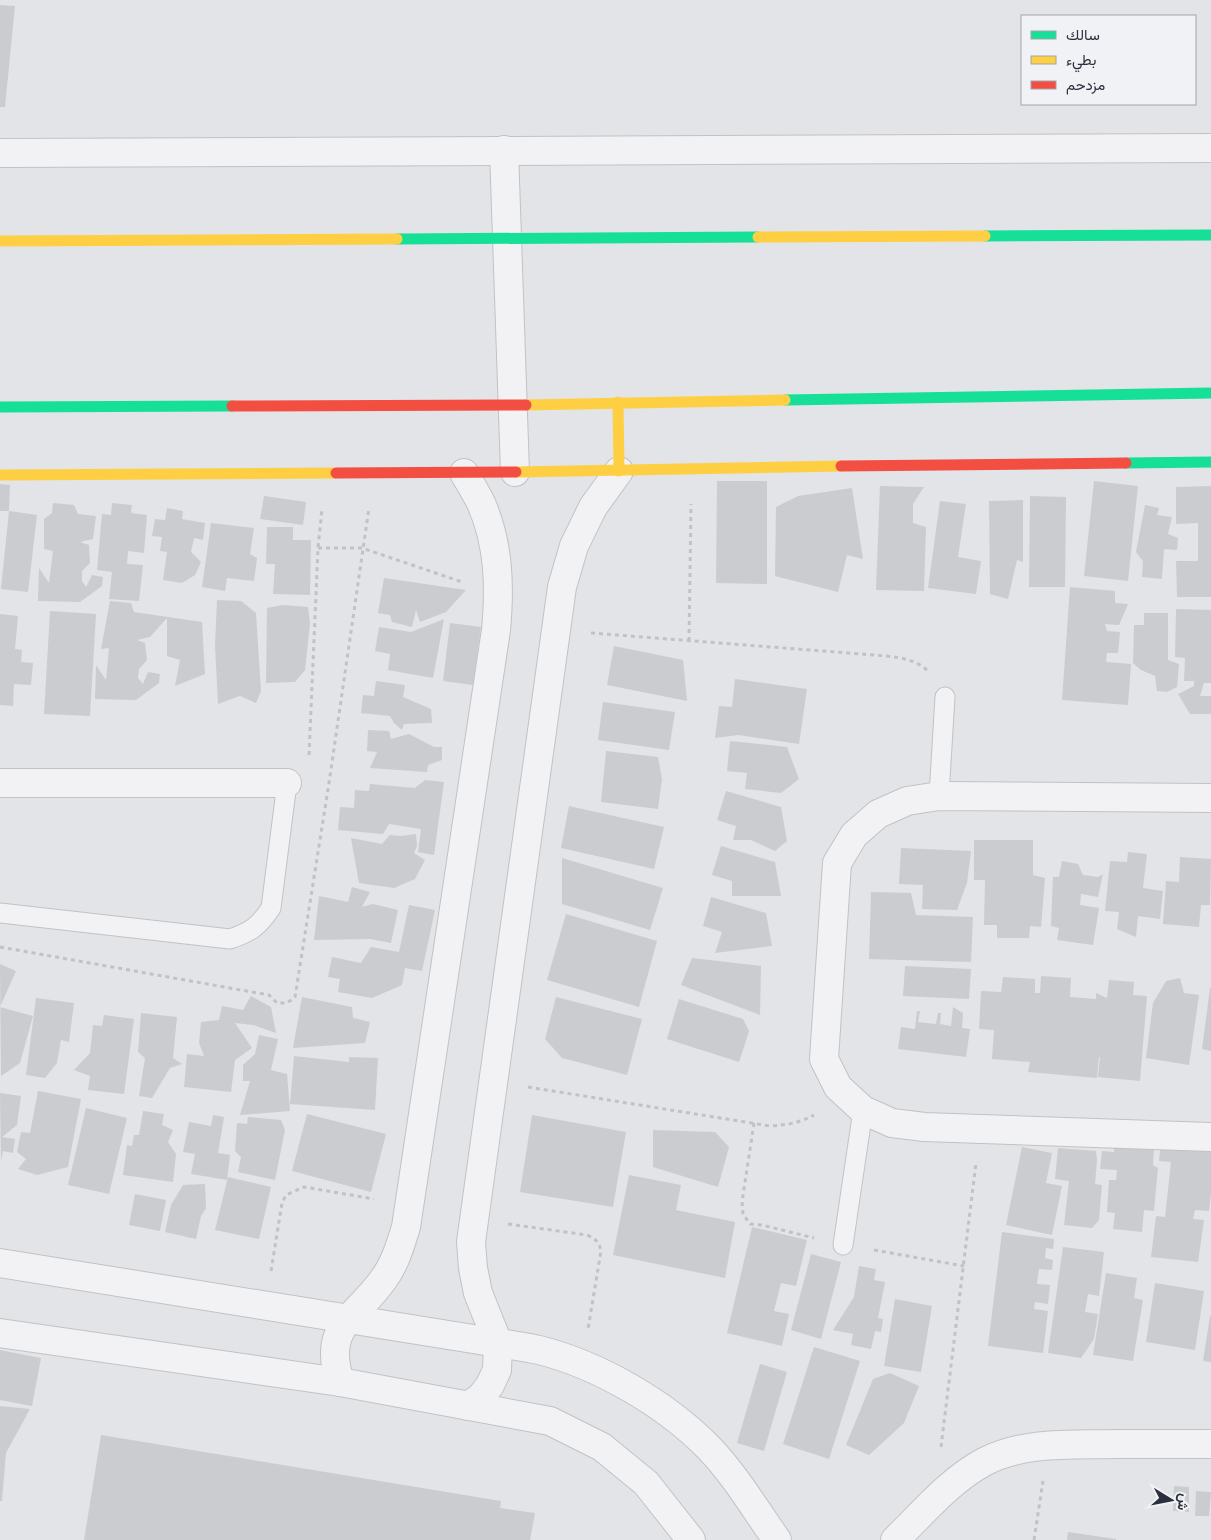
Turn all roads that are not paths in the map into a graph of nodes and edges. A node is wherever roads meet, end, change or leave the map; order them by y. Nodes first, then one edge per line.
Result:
1 (1211, 148) edge
2 (504, 150) junction
3 (0, 153) edge
4 (1211, 235) edge
5 (507, 238) junction
6 (0, 241) edge
7 (1211, 394) edge
8 (618, 402) junction
9 (512, 405) junction
10 (0, 407) edge
11 (1211, 462) edge
12 (619, 471) junction
13 (515, 472) junction
14 (464, 473) junction
15 (0, 475) edge
16 (945, 698) road end
17 (0, 783) edge
18 (287, 783) joint
19 (939, 796) junction
20 (1211, 798) edge
21 (0, 913) edge
22 (862, 1110) junction
23 (1211, 1137) edge
24 (843, 1245) dead end
25 (0, 1263) edge
26 (348, 1319) junction
27 (0, 1333) edge
28 (498, 1343) junction
29 (340, 1382) junction
30 (468, 1406) junction
31 (1211, 1444) edge
32 (691, 1540) edge
33 (777, 1540) edge
34 (895, 1540) edge

1 - 2 street
2 - 3 street
2 - 5 street
4 - 5 street
5 - 6 street
5 - 9 street
7 - 8 street
8 - 9 street
8 - 12 street
9 - 10 street
9 - 13 street
11 - 12 street
12 - 13 street
12 - 28 street
13 - 14 street
14 - 15 street
14 - 26 street
16 - 19 lane
17 - 18 street
18 - 21 lane
19 - 20 street
19 - 22 street
22 - 23 street
22 - 24 lane
25 - 26 street
26 - 28 street
26 - 29 street
27 - 29 street
28 - 30 street
28 - 33 street
29 - 30 street
30 - 32 street
31 - 34 street

